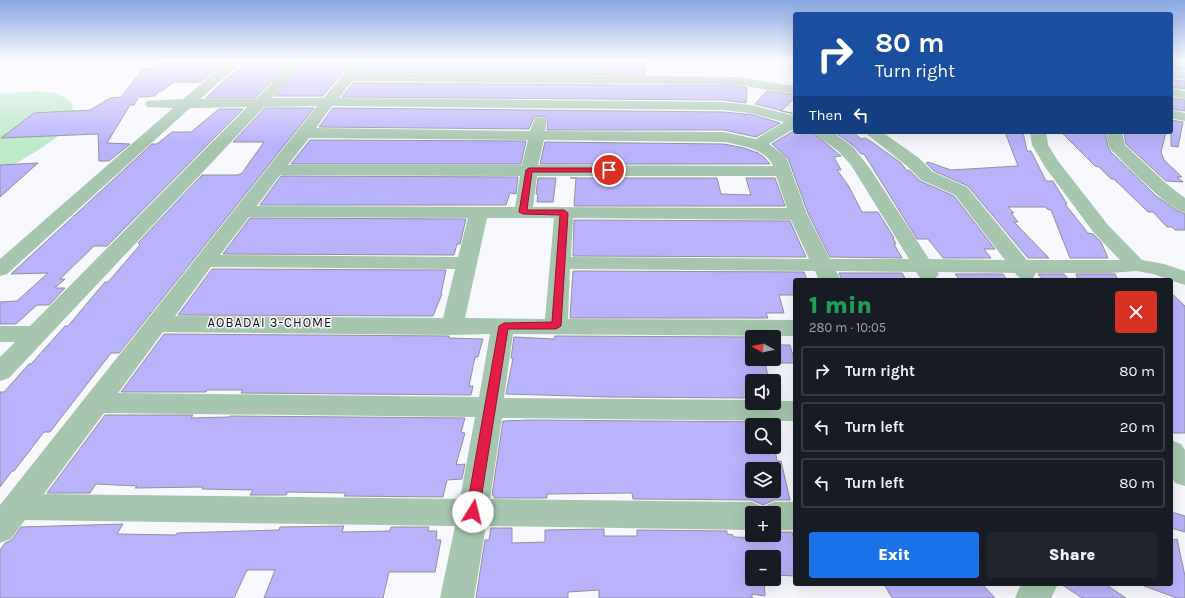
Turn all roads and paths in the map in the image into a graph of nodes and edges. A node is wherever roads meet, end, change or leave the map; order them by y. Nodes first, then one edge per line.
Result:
1 (205, 88) edge
2 (274, 88) edge
3 (340, 88) edge
4 (529, 88) edge
5 (782, 88) edge
6 (793, 90) edge
7 (1173, 92) edge
8 (1185, 95) edge
9 (329, 102) junction
10 (260, 103) junction
11 (152, 104) dead end
12 (186, 104) junction
13 (525, 105) junction
14 (545, 105) junction
15 (1173, 114) edge
16 (1185, 117) edge
17 (793, 121) edge
18 (793, 123) edge
19 (305, 133) junction
20 (825, 134) edge
21 (875, 134) edge
22 (1038, 134) edge
23 (1114, 134) edge
24 (536, 135) junction
25 (758, 144) junction
26 (276, 170) junction
27 (529, 170) junction
28 (784, 171) junction
29 (1185, 207) edge
30 (244, 211) junction
31 (523, 212) junction
32 (479, 213) junction
33 (564, 213) junction
34 (798, 214) junction
35 (205, 261) junction
36 (466, 263) junction
37 (561, 263) junction
38 (1136, 265) junction
39 (0, 270) edge
40 (827, 272) edge
41 (927, 272) edge
42 (1026, 273) edge
43 (1185, 278) edge
44 (157, 324) junction
45 (504, 326) junction
46 (556, 326) junction
47 (452, 327) junction
48 (793, 328) edge
49 (0, 334) edge
50 (36, 334) junction
51 (0, 372) edge
52 (97, 403) junction
53 (489, 406) junction
54 (793, 410) edge
55 (1173, 455) edge
56 (1185, 474) edge
57 (473, 512) junction
58 (745, 516) edge
59 (781, 516) edge
60 (793, 516) edge
61 (9, 518) edge
62 (1040, 586) edge
63 (456, 598) edge
64 (1032, 598) edge

1 - 12 street
2 - 10 street
3 - 9 street
4 - 13 street
5 - 6 street
7 - 8 street
9 - 10 street
9 - 13 street
9 - 19 street
10 - 12 street
10 - 50 street
11 - 12 street
12 - 39 street
13 - 14 street
14 - 17 street
14 - 24 street
15 - 16 street
18 - 25 street
19 - 24 street
19 - 26 street
20 - 41 street
21 - 42 street
22 - 38 street
23 - 29 street
24 - 25 street
24 - 27 street
25 - 28 street
26 - 27 street
26 - 30 street
27 - 28 street
27 - 31 street
28 - 34 street
30 - 32 street
30 - 35 street
31 - 32 street
31 - 33 street
32 - 36 street
33 - 34 street
33 - 37 street
34 - 40 street
35 - 36 street
35 - 44 street
36 - 47 street
37 - 40 street
37 - 46 street
38 - 42 street
38 - 43 street
40 - 41 street
41 - 42 street
44 - 47 street
44 - 52 street
45 - 46 street
45 - 47 street
45 - 53 street
46 - 48 street
49 - 50 street
50 - 51 street
52 - 53 street
52 - 61 street
53 - 54 street
53 - 57 street
55 - 56 street
57 - 58 street
57 - 61 street
57 - 63 street
59 - 60 street
62 - 64 street

